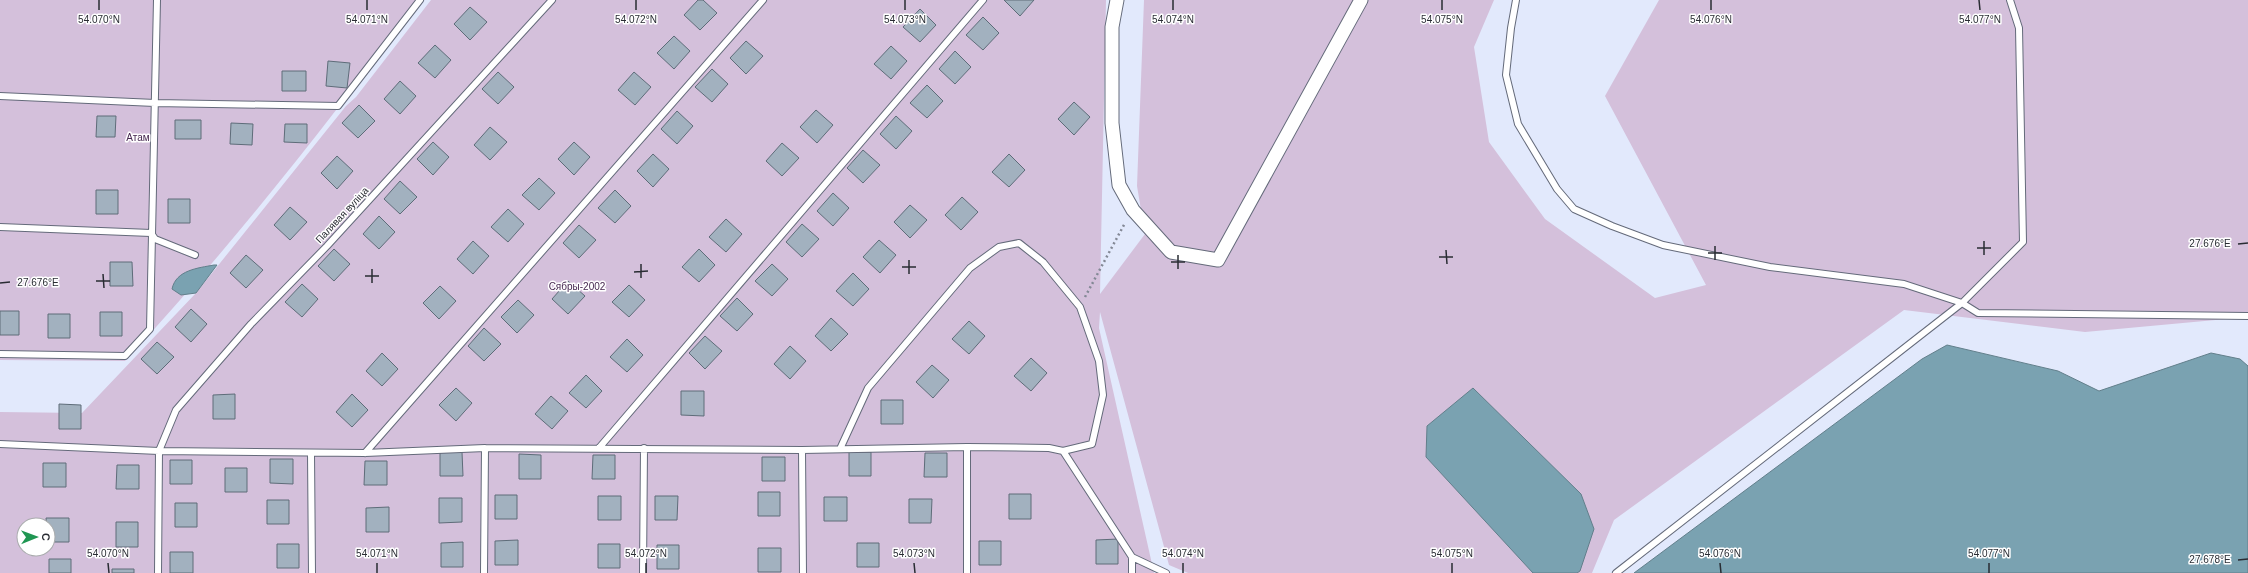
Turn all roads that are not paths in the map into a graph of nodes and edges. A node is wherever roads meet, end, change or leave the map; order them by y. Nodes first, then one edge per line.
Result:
1 (157, 0) edge
2 (420, 0) edge
3 (552, 0) edge
4 (763, 0) edge
5 (982, 0) edge
6 (1117, 0) edge
7 (1361, 0) edge
8 (1516, 0) edge
9 (2010, 0) edge
10 (0, 96) edge
11 (155, 103) junction
12 (0, 227) edge
13 (151, 233) junction
14 (195, 255) dead end
15 (1962, 303) junction
16 (2248, 316) edge
17 (0, 354) edge
18 (0, 444) edge
19 (967, 447) junction
20 (486, 448) junction
21 (599, 448) junction
22 (644, 448) junction
23 (802, 450) junction
24 (840, 450) junction
25 (159, 451) junction
26 (1063, 451) junction
27 (311, 453) junction
28 (366, 454) junction
29 (1132, 557) junction
30 (158, 573) edge
31 (312, 573) edge
32 (484, 573) edge
33 (643, 573) edge
34 (803, 573) edge
35 (967, 573) edge
36 (1132, 573) edge
37 (1166, 573) edge
38 (1616, 573) edge

1 - 11 lane
2 - 11 lane
3 - 25 lane, Палявая вуліца
4 - 28 lane
5 - 21 lane
6 - 7 street
8 - 15 lane
9 - 15 lane
10 - 11 lane
11 - 13 lane
12 - 13 lane
13 - 14 lane
13 - 17 lane
15 - 16 lane
15 - 38 lane
18 - 25 lane
19 - 24 lane
19 - 26 lane
19 - 35 lane
20 - 21 lane
20 - 28 lane
20 - 32 lane
21 - 22 lane
22 - 23 lane
22 - 33 lane
23 - 24 lane
23 - 34 lane
24 - 26 lane
25 - 27 lane
25 - 30 lane
26 - 29 lane
27 - 28 lane
27 - 31 lane
29 - 36 lane
29 - 37 lane

